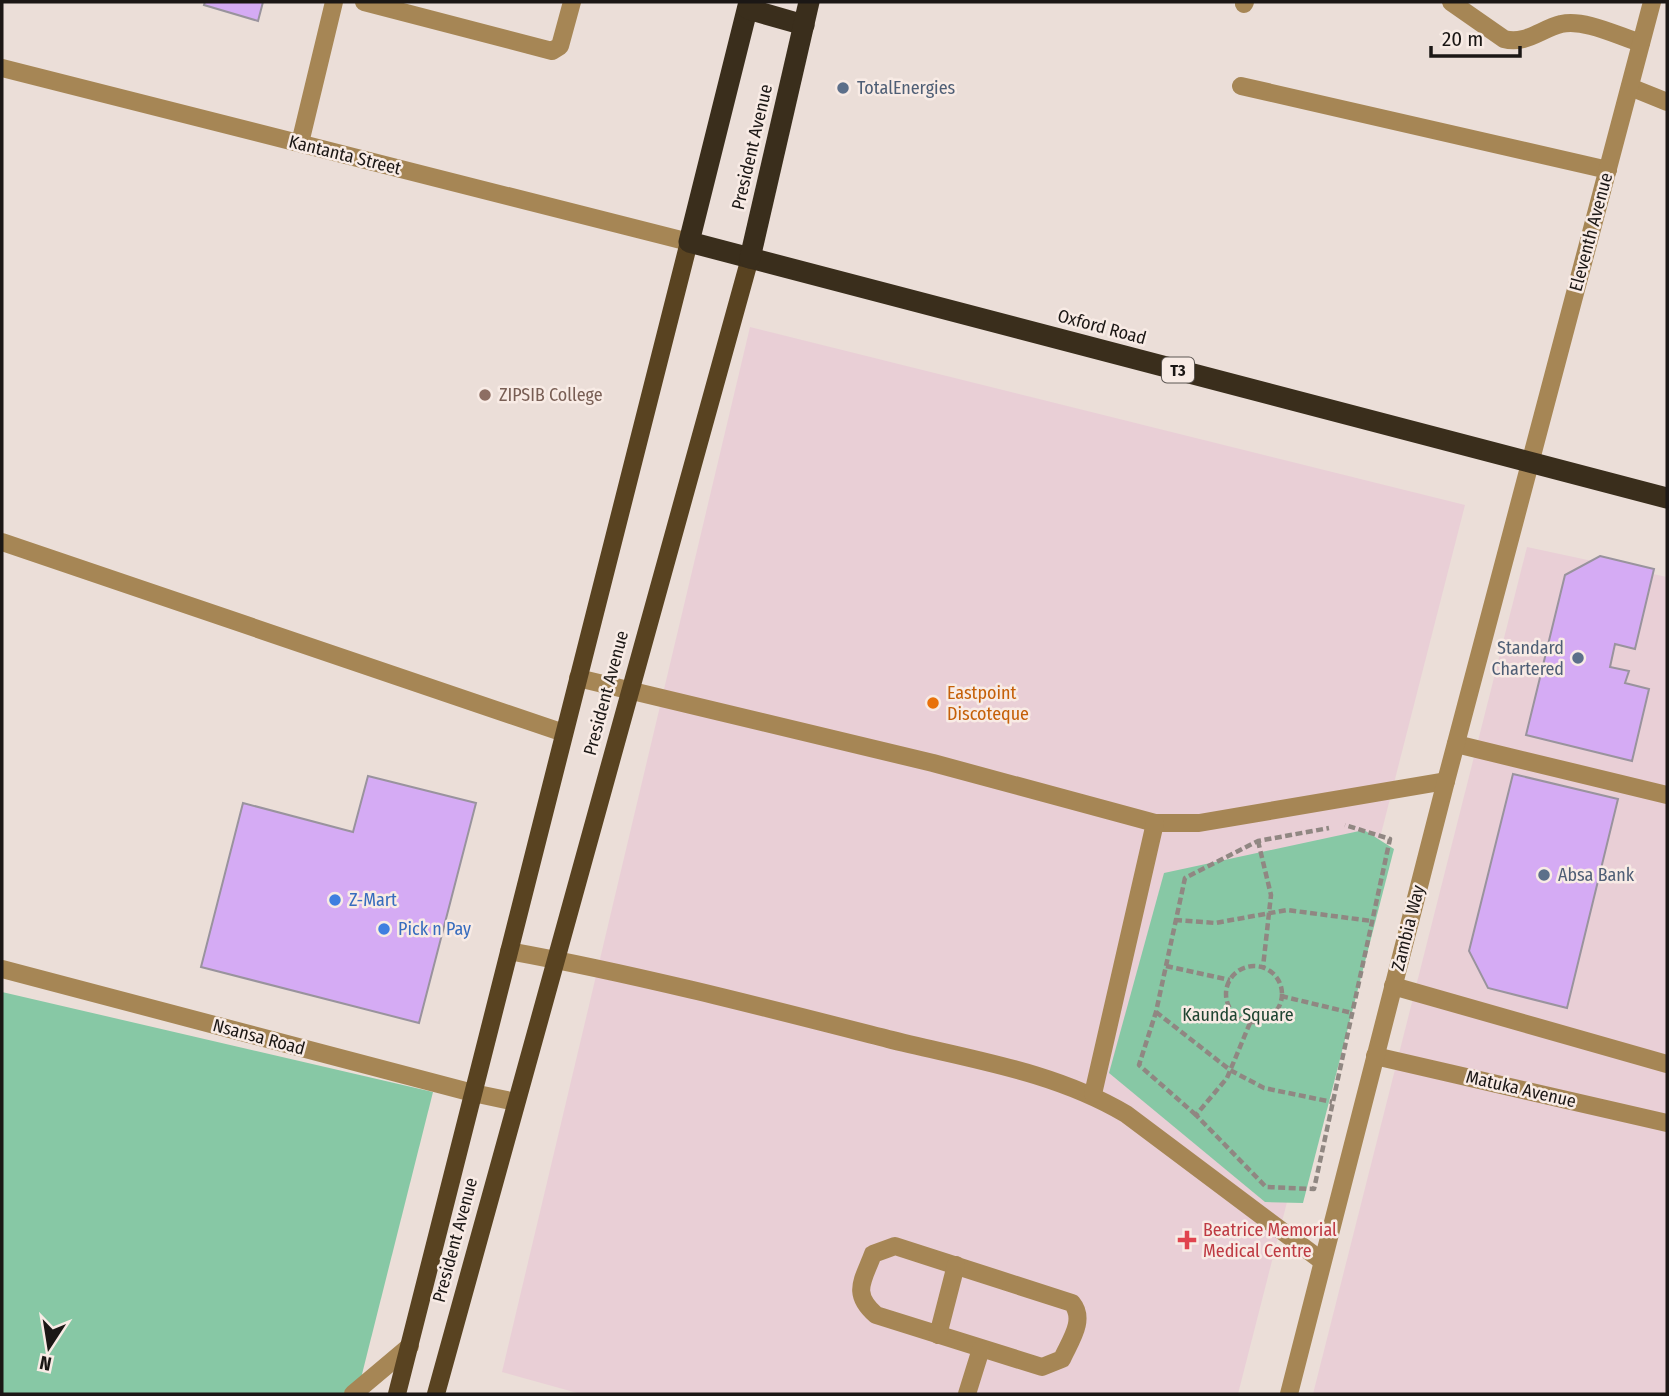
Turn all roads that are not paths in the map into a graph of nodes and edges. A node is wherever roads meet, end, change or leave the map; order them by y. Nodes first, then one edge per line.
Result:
1 (334, 2) edge
2 (364, 2) edge
3 (572, 2) edge
4 (809, 2) edge
5 (1451, 2) edge
6 (1648, 3) edge
7 (749, 5) edge
8 (804, 25) junction
9 (1641, 43) junction
10 (2, 68) edge
11 (1241, 86) dead end
12 (1630, 87) junction
13 (1667, 102) edge
14 (300, 144) junction
15 (1608, 170) junction
16 (689, 242) junction
17 (750, 258) junction
18 (1531, 462) junction
19 (1667, 498) edge
20 (2, 542) edge
21 (578, 678) junction
22 (630, 690) junction
23 (564, 733) junction
24 (1456, 744) junction
25 (1446, 781) junction
26 (1667, 795) edge
27 (1155, 823) junction
28 (509, 951) junction
29 (556, 959) junction
30 (7, 974) edge
31 (1393, 986) junction
32 (1375, 1056) junction
33 (1667, 1064) edge
34 (473, 1093) junction
35 (1093, 1094) junction
36 (516, 1102) junction
37 (1667, 1123) edge
38 (1322, 1261) junction
39 (956, 1265) junction
40 (938, 1335) junction
41 (410, 1346) junction
42 (981, 1349) junction
43 (353, 1394) edge
44 (397, 1394) edge
45 (436, 1394) edge
46 (967, 1394) edge
47 (1289, 1394) edge

1 - 14 street
2 - 3 street
4 - 8 highway, President Avenue
5 - 9 street
6 - 9 street, Eleventh Avenue
7 - 8 highway
7 - 16 highway, President Avenue
8 - 17 highway, President Avenue
9 - 12 street, Eleventh Avenue
10 - 14 street, Kantanta Street
11 - 15 street
12 - 13 street
12 - 15 street, Eleventh Avenue
14 - 16 street, Kantanta Street
15 - 18 street, Eleventh Avenue
16 - 17 highway, Oxford Road / T3
16 - 21 main road, President Avenue
17 - 18 highway, Oxford Road / T3
17 - 22 main road, President Avenue
18 - 19 highway, Oxford Road / T3
18 - 24 street, Zambia Way
20 - 23 street
21 - 22 street
21 - 23 main road, President Avenue
22 - 27 street
22 - 29 main road, President Avenue
23 - 28 main road, President Avenue
24 - 25 street, Zambia Way
24 - 26 street
25 - 27 street
25 - 31 street, Zambia Way
27 - 35 street
28 - 29 street
28 - 34 main road, President Avenue
29 - 35 street
29 - 36 main road, President Avenue
30 - 34 street, Nsansa Road
31 - 32 street, Zambia Way
31 - 33 street
32 - 37 street, Matuka Avenue
32 - 38 street, Zambia Way
34 - 36 street, Nsansa Road
34 - 41 main road, President Avenue
35 - 38 street
36 - 45 main road, President Avenue
38 - 47 street, Zambia Way
39 - 40 street
39 - 40 street
39 - 42 street
40 - 42 street
41 - 43 street
41 - 44 main road, President Avenue
42 - 46 street

